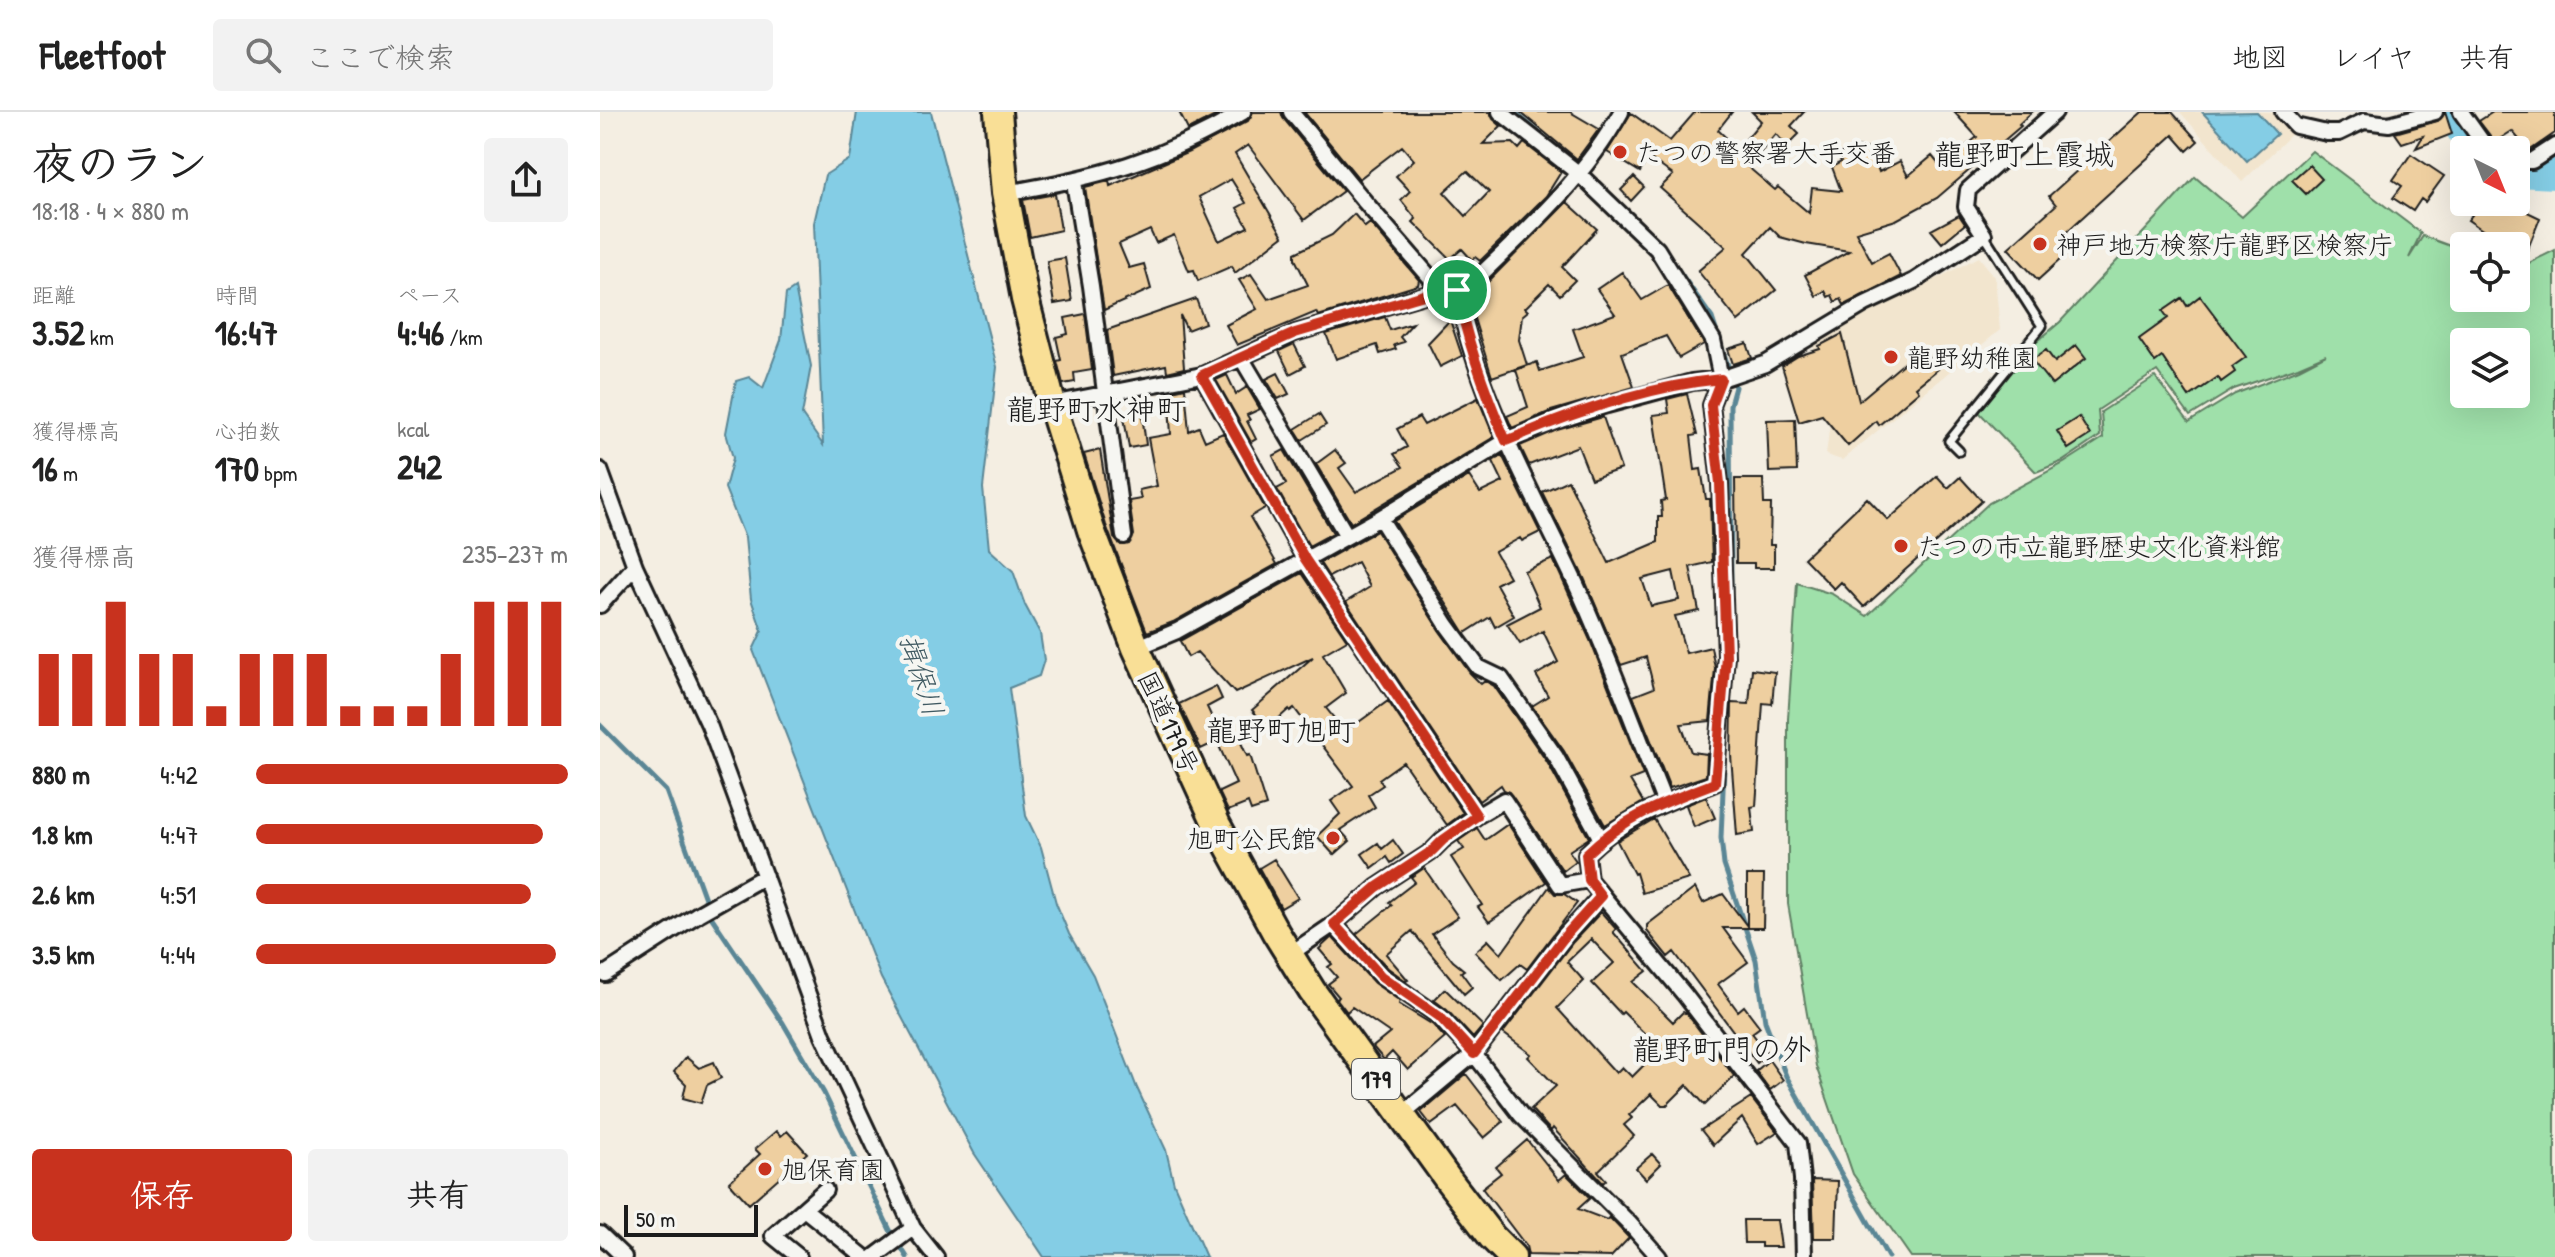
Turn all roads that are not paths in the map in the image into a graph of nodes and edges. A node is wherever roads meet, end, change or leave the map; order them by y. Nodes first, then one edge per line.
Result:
1 (998, 112) edge
2 (1243, 112) edge
3 (1291, 112) edge
4 (1500, 112) edge
5 (1621, 112) edge
6 (2283, 112) edge
7 (2435, 112) edge
8 (2461, 112) edge
9 (2046, 115) edge
10 (2478, 136) edge
11 (2555, 146) edge
12 (2530, 161) edge
13 (1582, 169) junction
14 (1074, 182) junction
15 (1005, 193) junction
16 (1984, 235) junction
17 (1441, 290) junction
18 (1457, 290) junction
19 (1242, 359) junction
20 (1202, 375) junction
21 (1721, 379) junction
22 (1106, 394) junction
23 (1052, 404) junction
24 (1506, 441) junction
25 (1959, 451) dead end
26 (600, 470) edge
27 (1380, 518) junction
28 (1124, 536) dead end
29 (1347, 536) junction
30 (1305, 559) junction
31 (635, 566) junction
32 (600, 605) edge
33 (1136, 648) junction
34 (1664, 801) junction
35 (1477, 816) junction
36 (1601, 839) junction
37 (765, 876) junction
38 (1589, 880) junction
39 (1601, 896) junction
40 (1334, 924) junction
41 (1290, 954) junction
42 (605, 974) dead end
43 (1474, 1054) junction
44 (1402, 1114) junction
45 (825, 1190) dead end
46 (804, 1209) junction
47 (913, 1228) junction
48 (600, 1234) edge
49 (878, 1253) edge
50 (624, 1257) edge
51 (799, 1257) edge
52 (864, 1257) edge
53 (936, 1257) edge
54 (1512, 1257) edge
55 (1659, 1257) edge
56 (1804, 1257) edge

1 - 15 highway, 国道179号 / 179
2 - 14 street
3 - 17 street
4 - 13 street
5 - 13 street
6 - 7 street
8 - 10 street
9 - 16 street
11 - 12 street
13 - 18 street
13 - 21 street
14 - 15 street
14 - 22 street
15 - 23 highway, 国道179号 / 179
16 - 21 street
16 - 25 lane
17 - 18 street
17 - 19 street
18 - 24 street
19 - 20 street
19 - 29 street
20 - 22 street
20 - 30 street
21 - 24 street
21 - 34 street
22 - 23 street
22 - 28 street
23 - 33 highway, 国道179号 / 179
24 - 27 street
24 - 34 street
26 - 31 street
27 - 29 street
27 - 36 street
29 - 30 street
30 - 33 street
30 - 35 street
31 - 32 street
31 - 37 street
33 - 41 highway, 国道179号 / 179
34 - 36 street
35 - 38 street
35 - 40 street
36 - 38 street
37 - 42 street
37 - 47 street
38 - 39 street
39 - 43 street
39 - 56 street
40 - 41 street
40 - 43 street
41 - 44 highway, 国道179号 / 179
43 - 44 street
43 - 55 street
44 - 54 highway, 国道179号 / 179
45 - 46 street
46 - 51 street
46 - 52 street
47 - 49 street
47 - 53 street
48 - 50 street

